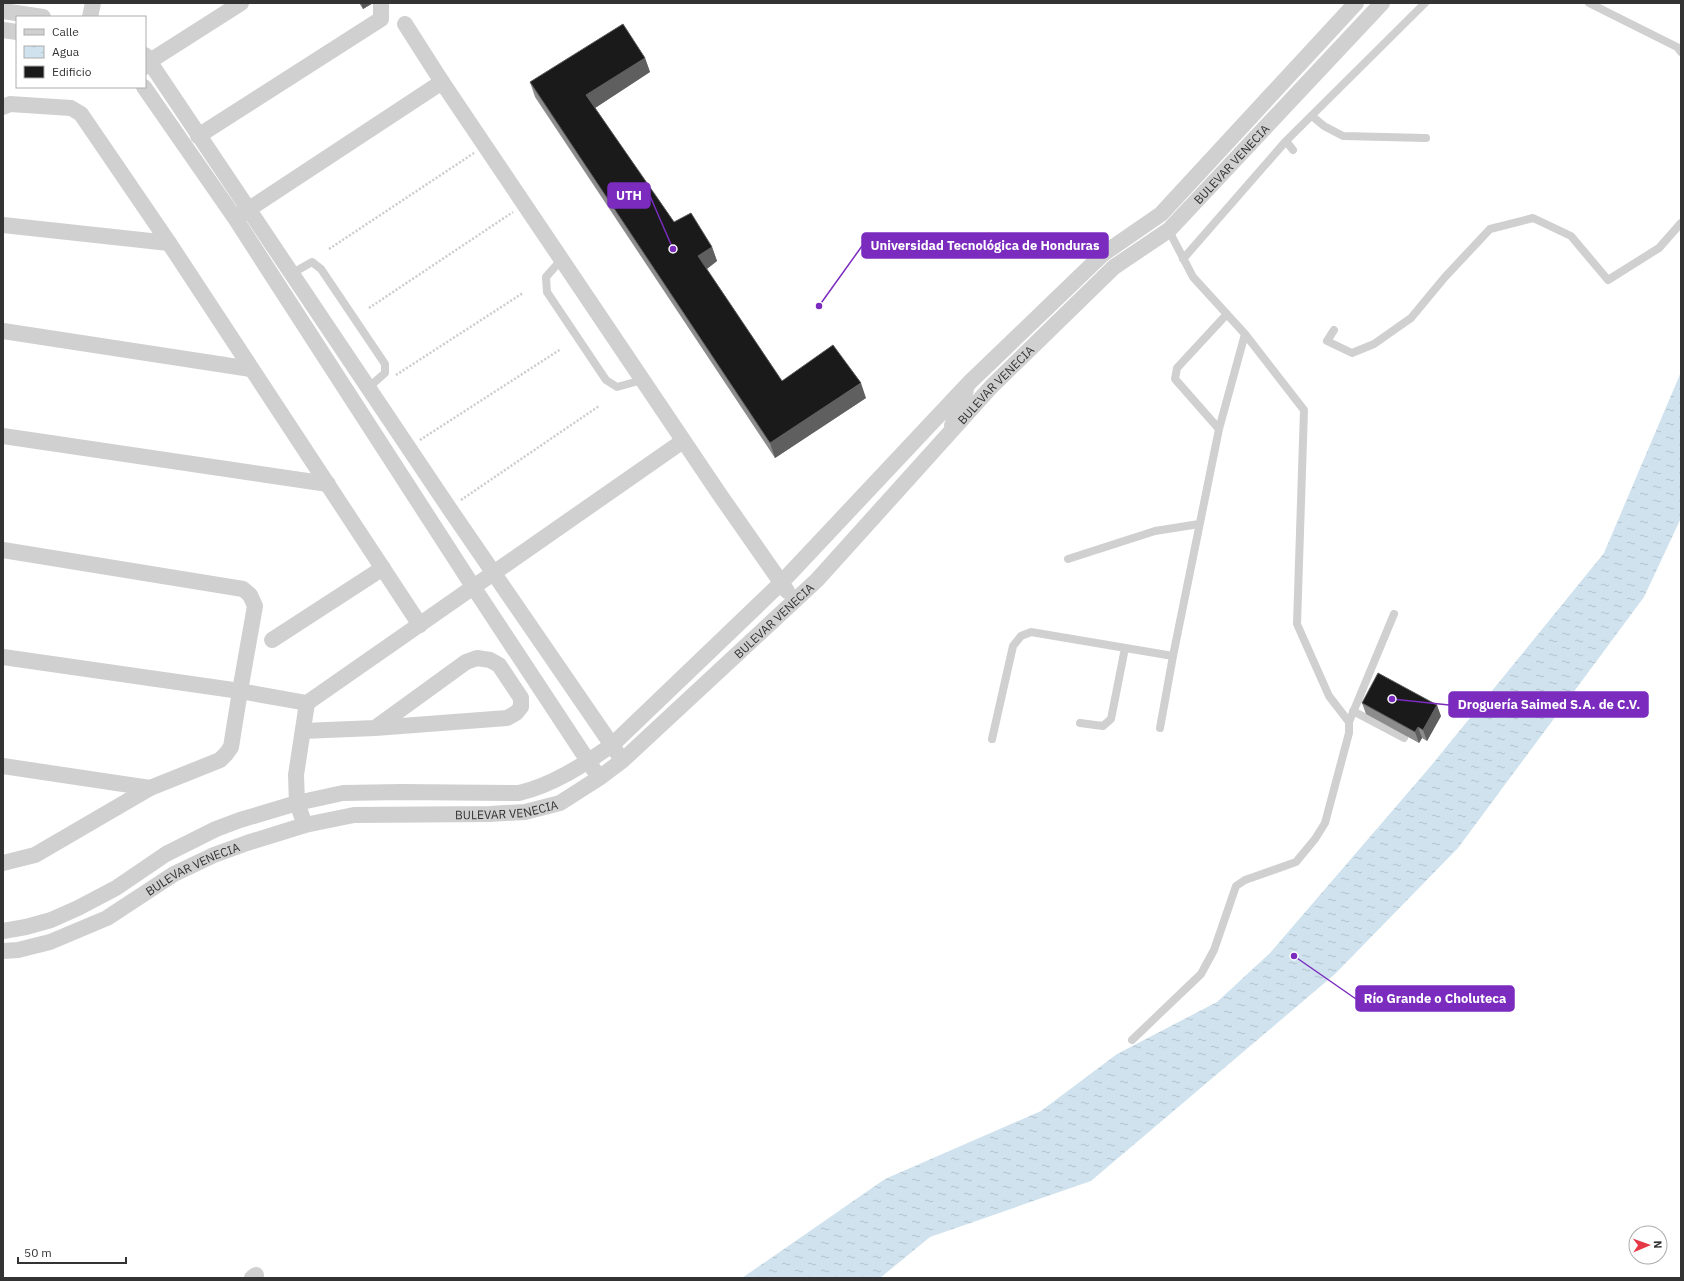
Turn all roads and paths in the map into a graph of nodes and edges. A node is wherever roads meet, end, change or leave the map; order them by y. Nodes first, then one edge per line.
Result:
1 (93, 3) edge
2 (241, 3) edge
3 (381, 3) edge
4 (1356, 3) edge
5 (1382, 3) edge
6 (1426, 3) edge
7 (1589, 3) edge
8 (3, 11) edge
9 (36, 16) edge
10 (90, 16) edge
11 (405, 24) dead end
12 (3, 30) edge
13 (16, 32) edge
14 (1681, 52) edge
15 (147, 61) edge
16 (442, 82) junction
17 (145, 88) edge
18 (3, 107) edge
19 (1312, 116) junction
20 (198, 136) junction
21 (1426, 138) dead end
22 (1286, 141) junction
23 (485, 146) junction
24 (1293, 150) dead end
25 (524, 204) junction
26 (242, 214) junction
27 (1161, 214) junction
28 (1681, 223) edge
29 (3, 225) edge
30 (1169, 230) junction
31 (169, 243) junction
32 (329, 249) dead end
33 (1183, 259) junction
34 (561, 260) junction
35 (291, 274) junction
36 (523, 293) dead end
37 (369, 308) dead end
38 (1227, 314) junction
39 (1334, 330) dead end
40 (3, 331) edge
41 (1245, 334) junction
42 (561, 349) dead end
43 (251, 369) junction
44 (395, 376) dead end
45 (642, 380) junction
46 (970, 382) junction
47 (368, 388) junction
48 (599, 406) dead end
49 (1219, 429) junction
50 (951, 430) junction
51 (3, 436) edge
52 (683, 441) junction
53 (408, 448) junction
54 (328, 484) junction
55 (449, 508) junction
56 (1199, 524) junction
57 (3, 550) edge
58 (1068, 559) dead end
59 (383, 568) junction
60 (493, 573) junction
61 (781, 583) junction
62 (474, 588) junction
63 (794, 602) junction
64 (1394, 614) dead end
65 (420, 625) junction
66 (272, 640) dead end
67 (1124, 648) junction
68 (1173, 656) junction
69 (3, 657) edge
70 (240, 691) junction
71 (307, 703) junction
72 (1353, 711) junction
73 (1349, 722) junction
74 (1080, 723) dead end
75 (375, 728) junction
76 (1160, 728) dead end
77 (303, 731) junction
78 (992, 738) dead end
79 (1404, 738) edge
80 (612, 745) junction
81 (623, 760) junction
82 (588, 761) junction
83 (3, 766) edge
84 (599, 778) junction
85 (150, 788) junction
86 (297, 803) junction
87 (305, 825) junction
88 (3, 863) edge
89 (3, 931) edge
90 (3, 951) edge
91 (1132, 1040) dead end

1 - 10 street
2 - 15 street
3 - 20 street
4 - 27 street, BULEVAR VENECIA
5 - 30 street, BULEVAR VENECIA
6 - 19 lane
7 - 14 lane
8 - 9 street
11 - 16 street
12 - 13 street
15 - 20 street
16 - 23 street
16 - 26 street
17 - 26 street
18 - 31 street
19 - 21 lane
19 - 22 lane
20 - 26 street
22 - 24 lane
22 - 33 lane
23 - 25 street
23 - 32 path
25 - 34 street
25 - 37 path
26 - 35 street
26 - 62 street
27 - 30 lane
27 - 46 street, BULEVAR VENECIA
28 - 39 lane
29 - 31 street
30 - 33 lane
30 - 50 street, BULEVAR VENECIA
31 - 43 street
33 - 38 lane
34 - 45 street
34 - 45 lane
35 - 47 street
35 - 47 lane
36 - 44 path
38 - 41 lane
38 - 49 lane
40 - 43 street
41 - 49 lane
41 - 73 lane
42 - 53 path
43 - 54 street
45 - 52 street
46 - 50 lane
46 - 61 street, BULEVAR VENECIA
47 - 53 street
48 - 55 path
49 - 56 lane
50 - 63 street, BULEVAR VENECIA
51 - 54 street
52 - 60 street
52 - 61 street
53 - 55 street
54 - 59 street
55 - 60 street
56 - 58 lane
56 - 68 lane
57 - 70 street
59 - 65 street
59 - 66 street
60 - 62 street
60 - 80 street
61 - 63 street
61 - 80 street, BULEVAR VENECIA
62 - 65 street
62 - 82 street
63 - 81 street, BULEVAR VENECIA
64 - 72 lane
65 - 71 street
67 - 68 lane
67 - 74 lane
67 - 78 lane
68 - 76 lane
69 - 70 street
70 - 71 street
70 - 85 street
71 - 77 street
72 - 73 lane
72 - 79 lane
73 - 91 lane
75 - 75 street
75 - 77 street
77 - 86 street
80 - 81 street
80 - 82 street, BULEVAR VENECIA
81 - 84 street, BULEVAR VENECIA
82 - 84 street
82 - 86 street, BULEVAR VENECIA
83 - 85 street
84 - 87 street, BULEVAR VENECIA
85 - 88 street
86 - 87 street
86 - 89 street, BULEVAR VENECIA
87 - 90 street, BULEVAR VENECIA

